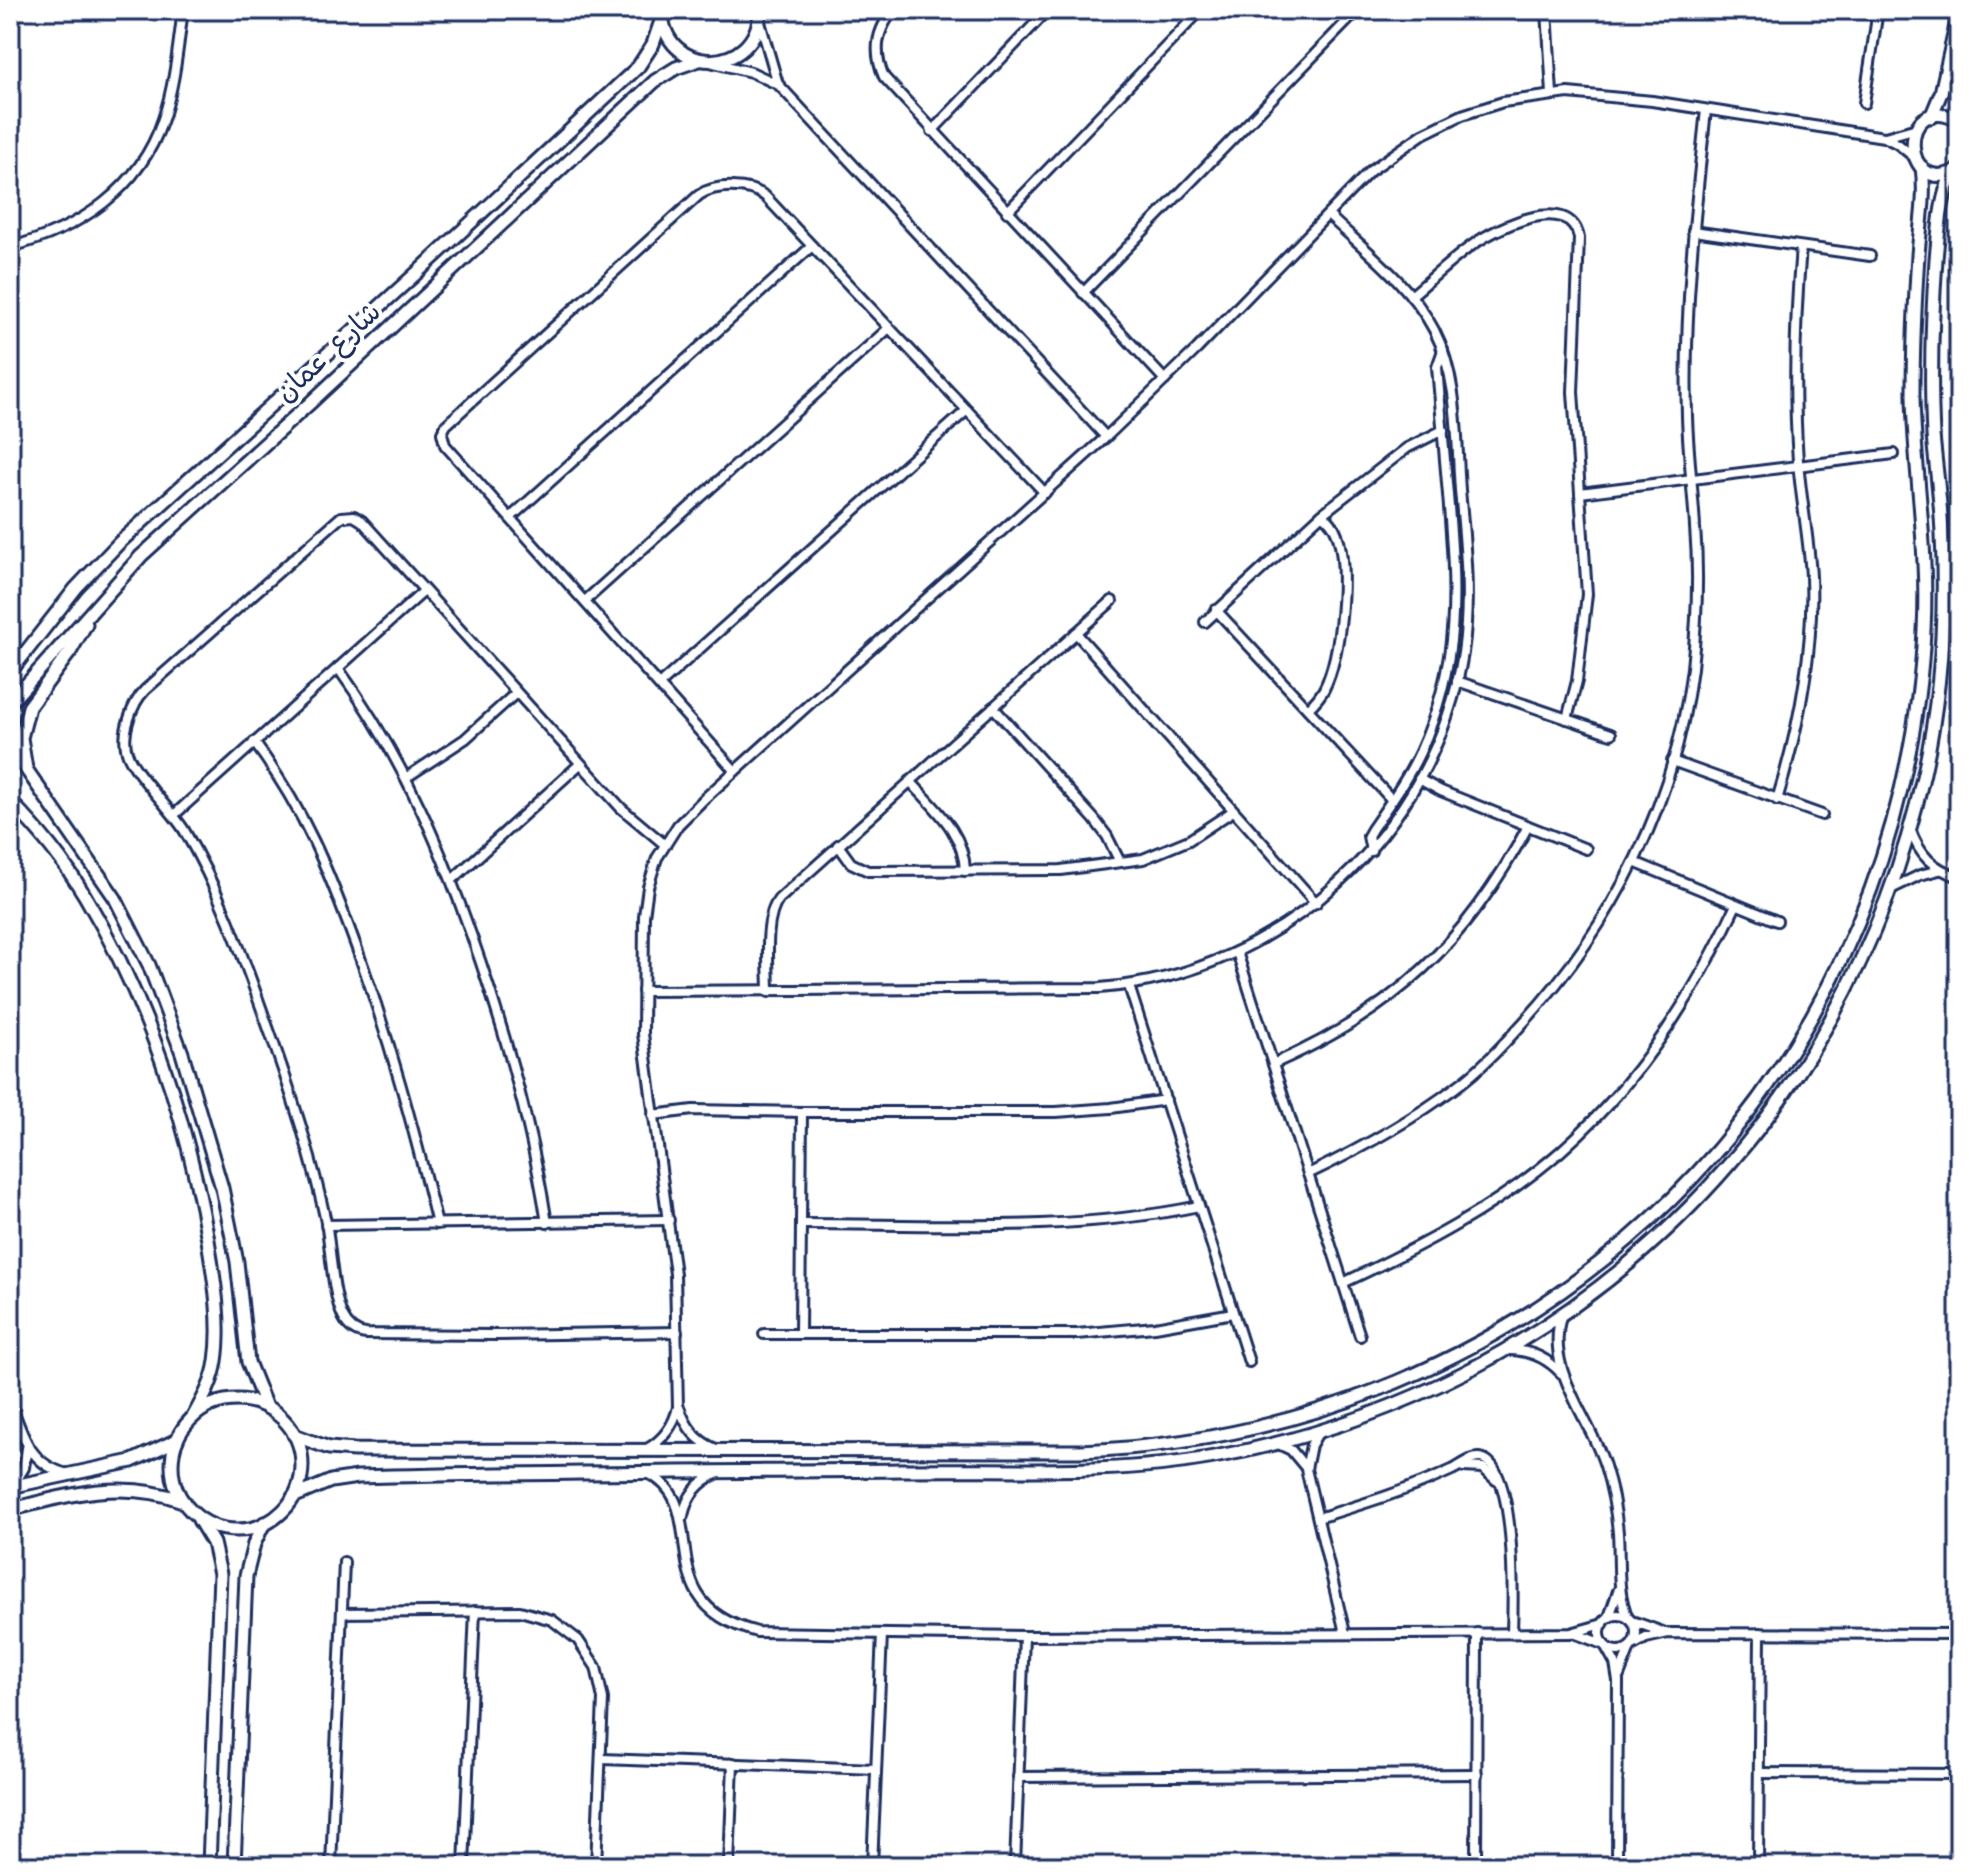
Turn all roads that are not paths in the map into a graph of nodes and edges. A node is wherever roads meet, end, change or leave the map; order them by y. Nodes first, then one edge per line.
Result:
1 (183, 10) edge
2 (894, 10) edge
3 (1048, 10) edge
4 (1201, 10) edge
5 (1358, 10) edge
6 (1547, 10) edge
7 (1847, 10) edge
8 (1878, 12) edge
9 (1959, 12) edge
10 (662, 14) edge
11 (760, 16) edge
12 (703, 61) junction
13 (778, 84) junction
14 (1552, 94) junction
15 (1959, 95) edge
16 (1864, 103) dead end
17 (1706, 110) junction
18 (1931, 117) junction
19 (1959, 120) edge
20 (1917, 128) junction
21 (932, 131) junction
22 (1884, 137) junction
23 (1918, 162) junction
24 (1956, 171) edge
25 (1007, 212) junction
26 (1328, 215) junction
27 (1693, 231) junction
28 (812, 246) junction
29 (10, 247) edge
30 (1801, 247) junction
31 (1870, 256) dead end
32 (1083, 293) junction
33 (1411, 296) junction
34 (889, 328) junction
35 (1443, 350) junction
36 (1165, 380) junction
37 (967, 410) junction
38 (1443, 430) junction
39 (1106, 437) junction
40 (1894, 454) dead end
41 (1798, 465) junction
42 (1690, 478) junction
43 (1045, 493) junction
44 (1580, 493) junction
45 (1322, 514) junction
46 (510, 518) junction
47 (424, 591) junction
48 (585, 601) junction
49 (1112, 601) dead end
50 (93, 608) junction
51 (1216, 610) junction
52 (1205, 622) dead end
53 (1076, 633) junction
54 (338, 668) junction
55 (10, 672) edge
56 (1457, 681) junction
57 (660, 684) junction
58 (516, 693) junction
59 (10, 703) edge
60 (993, 707) junction
61 (1308, 709) junction
62 (1567, 719) junction
63 (1611, 734) dead end
64 (254, 742) junction
65 (10, 748) edge
66 (1672, 761) junction
67 (580, 764) junction
68 (26, 769) junction
69 (735, 771) junction
70 (407, 777) junction
71 (1419, 779) junction
72 (910, 781) junction
73 (1392, 800) junction
74 (1777, 800) junction
75 (10, 801) edge
76 (1233, 811) junction
77 (174, 815) junction
78 (1822, 815) dead end
79 (1528, 826) junction
80 (1910, 829) junction
81 (664, 844) junction
82 (838, 845) junction
83 (1586, 849) dead end
84 (1371, 851) junction
85 (1120, 862) junction
86 (1634, 862) junction
87 (1939, 870) junction
88 (965, 871) junction
89 (1959, 877) edge
90 (452, 880) junction
91 (1891, 889) junction
92 (1316, 903) junction
93 (1736, 905) junction
94 (1777, 921) dead end
95 (1237, 952) junction
96 (1129, 986) junction
97 (643, 991) junction
98 (769, 992) junction
99 (1273, 1064) junction
100 (1166, 1100) junction
101 (802, 1112) junction
102 (653, 1115) junction
103 (1308, 1174) junction
104 (1199, 1206) junction
105 (669, 1220) junction
106 (547, 1223) junction
107 (437, 1224) junction
108 (801, 1224) junction
109 (326, 1225) junction
110 (1343, 1283) junction
111 (1233, 1313) junction
112 (1561, 1316) junction
113 (1515, 1323) junction
114 (677, 1332) junction
115 (764, 1334) dead end
116 (800, 1334) junction
117 (1360, 1336) dead end
118 (1508, 1350) junction
119 (1249, 1362) dead end
120 (1482, 1364) junction
121 (1562, 1373) junction
122 (10, 1400) edge
123 (266, 1407) junction
124 (678, 1407) junction
125 (193, 1417) junction
126 (1319, 1431) junction
127 (294, 1435) junction
128 (177, 1440) junction
129 (1276, 1443) junction
130 (27, 1447) junction
131 (643, 1451) junction
132 (721, 1451) junction
133 (1306, 1469) junction
134 (642, 1471) junction
135 (721, 1472) junction
136 (69, 1474) junction
137 (11, 1486) edge
138 (293, 1497) junction
139 (183, 1501) junction
140 (10, 1510) edge
141 (197, 1516) junction
142 (1318, 1518) junction
143 (682, 1520) junction
144 (264, 1523) junction
145 (344, 1562) dead end
146 (1619, 1586) junction
147 (475, 1611) junction
148 (342, 1613) junction
149 (1630, 1619) junction
150 (1606, 1620) junction
151 (1345, 1633) junction
152 (1477, 1633) junction
153 (1512, 1633) junction
154 (1571, 1633) junction
155 (1668, 1633) junction
156 (1760, 1633) junction
157 (882, 1634) junction
158 (1959, 1634) edge
159 (1024, 1636) junction
160 (1605, 1646) junction
161 (1632, 1646) junction
162 (1618, 1681) junction
163 (602, 1759) junction
164 (733, 1763) junction
165 (876, 1769) junction
166 (1759, 1773) junction
167 (1477, 1774) junction
168 (1959, 1774) edge
169 (1018, 1777) junction
170 (209, 1866) edge
171 (234, 1866) edge
172 (331, 1866) edge
173 (464, 1866) edge
174 (596, 1866) edge
175 (729, 1866) edge
176 (872, 1866) edge
177 (1015, 1866) edge
178 (1476, 1866) edge
179 (1617, 1866) edge
180 (1758, 1866) edge

1 - 29 street
2 - 21 street
3 - 21 street
4 - 25 street
5 - 32 street
6 - 14 street
7 - 8 street
8 - 16 street
9 - 18 street
10 - 12 street
10 - 55 street, شارع عمان
11 - 12 street, شارع عمان
11 - 13 street
12 - 13 street
12 - 50 street, شارع عمان
13 - 39 street
14 - 17 street
14 - 26 street
15 - 19 street
17 - 22 street
17 - 27 street
18 - 19 street
18 - 20 street
20 - 22 street
20 - 23 street
21 - 25 street
22 - 23 street
23 - 24 street
23 - 113 street
24 - 80 street
25 - 32 street
26 - 33 street
26 - 36 street
27 - 30 street
27 - 42 street
28 - 34 street
28 - 46 street
28 - 46 street
30 - 31 street
30 - 41 street
32 - 36 street
33 - 35 street
33 - 44 street
34 - 37 street
34 - 48 street
35 - 38 street
35 - 56 street
36 - 39 street
37 - 43 street
37 - 57 street
38 - 45 street
38 - 73 street
39 - 43 street
40 - 41 street
41 - 42 street
41 - 74 street
42 - 44 street
42 - 66 street
43 - 69 street
44 - 62 street
45 - 51 street
45 - 61 street
46 - 48 street
47 - 54 street
47 - 58 street
47 - 77 street
48 - 57 street
49 - 53 street
50 - 59 street, شارع عمان
50 - 68 street
51 - 52 street
51 - 61 street
53 - 60 street
53 - 76 street
54 - 64 street
54 - 70 street
56 - 62 street
56 - 71 street
57 - 69 street
58 - 67 street
58 - 70 street
60 - 72 street
60 - 85 street
61 - 73 street
62 - 63 street
64 - 77 street
64 - 107 street
65 - 68 street
66 - 74 street
66 - 86 street
67 - 81 street
67 - 90 street
68 - 123 street
69 - 81 street
70 - 90 street
71 - 79 street
71 - 84 street
72 - 82 street
72 - 88 street
73 - 84 street
74 - 78 street
75 - 125 street
76 - 85 street
76 - 92 street
77 - 109 street
79 - 83 street
79 - 99 street
80 - 87 street
80 - 91 street
81 - 97 street
82 - 88 street
82 - 98 street
84 - 92 street
85 - 88 street
86 - 93 street
86 - 103 street
87 - 89 street
87 - 91 street
90 - 106 street
91 - 112 street
92 - 95 street
93 - 94 street
93 - 110 street
95 - 96 street
95 - 99 street
96 - 98 street
96 - 100 street
97 - 98 street
97 - 102 street
99 - 103 street
100 - 101 street
100 - 104 street
101 - 102 street
101 - 108 street
102 - 105 street
103 - 110 street
104 - 108 street
104 - 111 street
105 - 106 street
105 - 114 street
106 - 107 street
107 - 109 street
108 - 116 street
109 - 114 street
110 - 117 street
111 - 116 street
111 - 119 street
112 - 118 street
112 - 121 street
113 - 120 street
113 - 132 street
114 - 124 street
115 - 116 street
118 - 120 street
118 - 121 street
120 - 126 street
121 - 146 street
122 - 130 street
123 - 125 street
123 - 127 street
124 - 131 street
124 - 132 street
125 - 128 street
126 - 129 street
126 - 133 street
127 - 131 street
127 - 138 street
128 - 136 street
128 - 139 street
129 - 133 street
129 - 135 street
130 - 136 street
130 - 137 street
131 - 132 street
133 - 142 street
134 - 135 street
134 - 138 street
134 - 143 street
135 - 143 street
136 - 137 street
138 - 144 street
139 - 140 street
139 - 141 street
141 - 144 street
141 - 170 street
142 - 151 street
142 - 153 street
143 - 157 street
144 - 171 street
145 - 148 street
146 - 149 street
146 - 150 street
147 - 148 street
147 - 163 street
147 - 173 street
148 - 172 street
149 - 150 street
149 - 155 street
149 - 161 street
150 - 154 street
150 - 160 street
151 - 152 street
151 - 159 street
152 - 153 street
152 - 167 street
153 - 154 street
154 - 160 street
155 - 156 street
155 - 161 street
156 - 158 street
156 - 166 street
157 - 159 street
157 - 165 street
159 - 169 street
160 - 161 street
160 - 162 street
161 - 162 street
162 - 179 street
163 - 164 street
163 - 174 street
164 - 165 street
164 - 175 street
165 - 176 street
166 - 168 street
166 - 180 street
167 - 169 street
167 - 178 street
169 - 177 street

